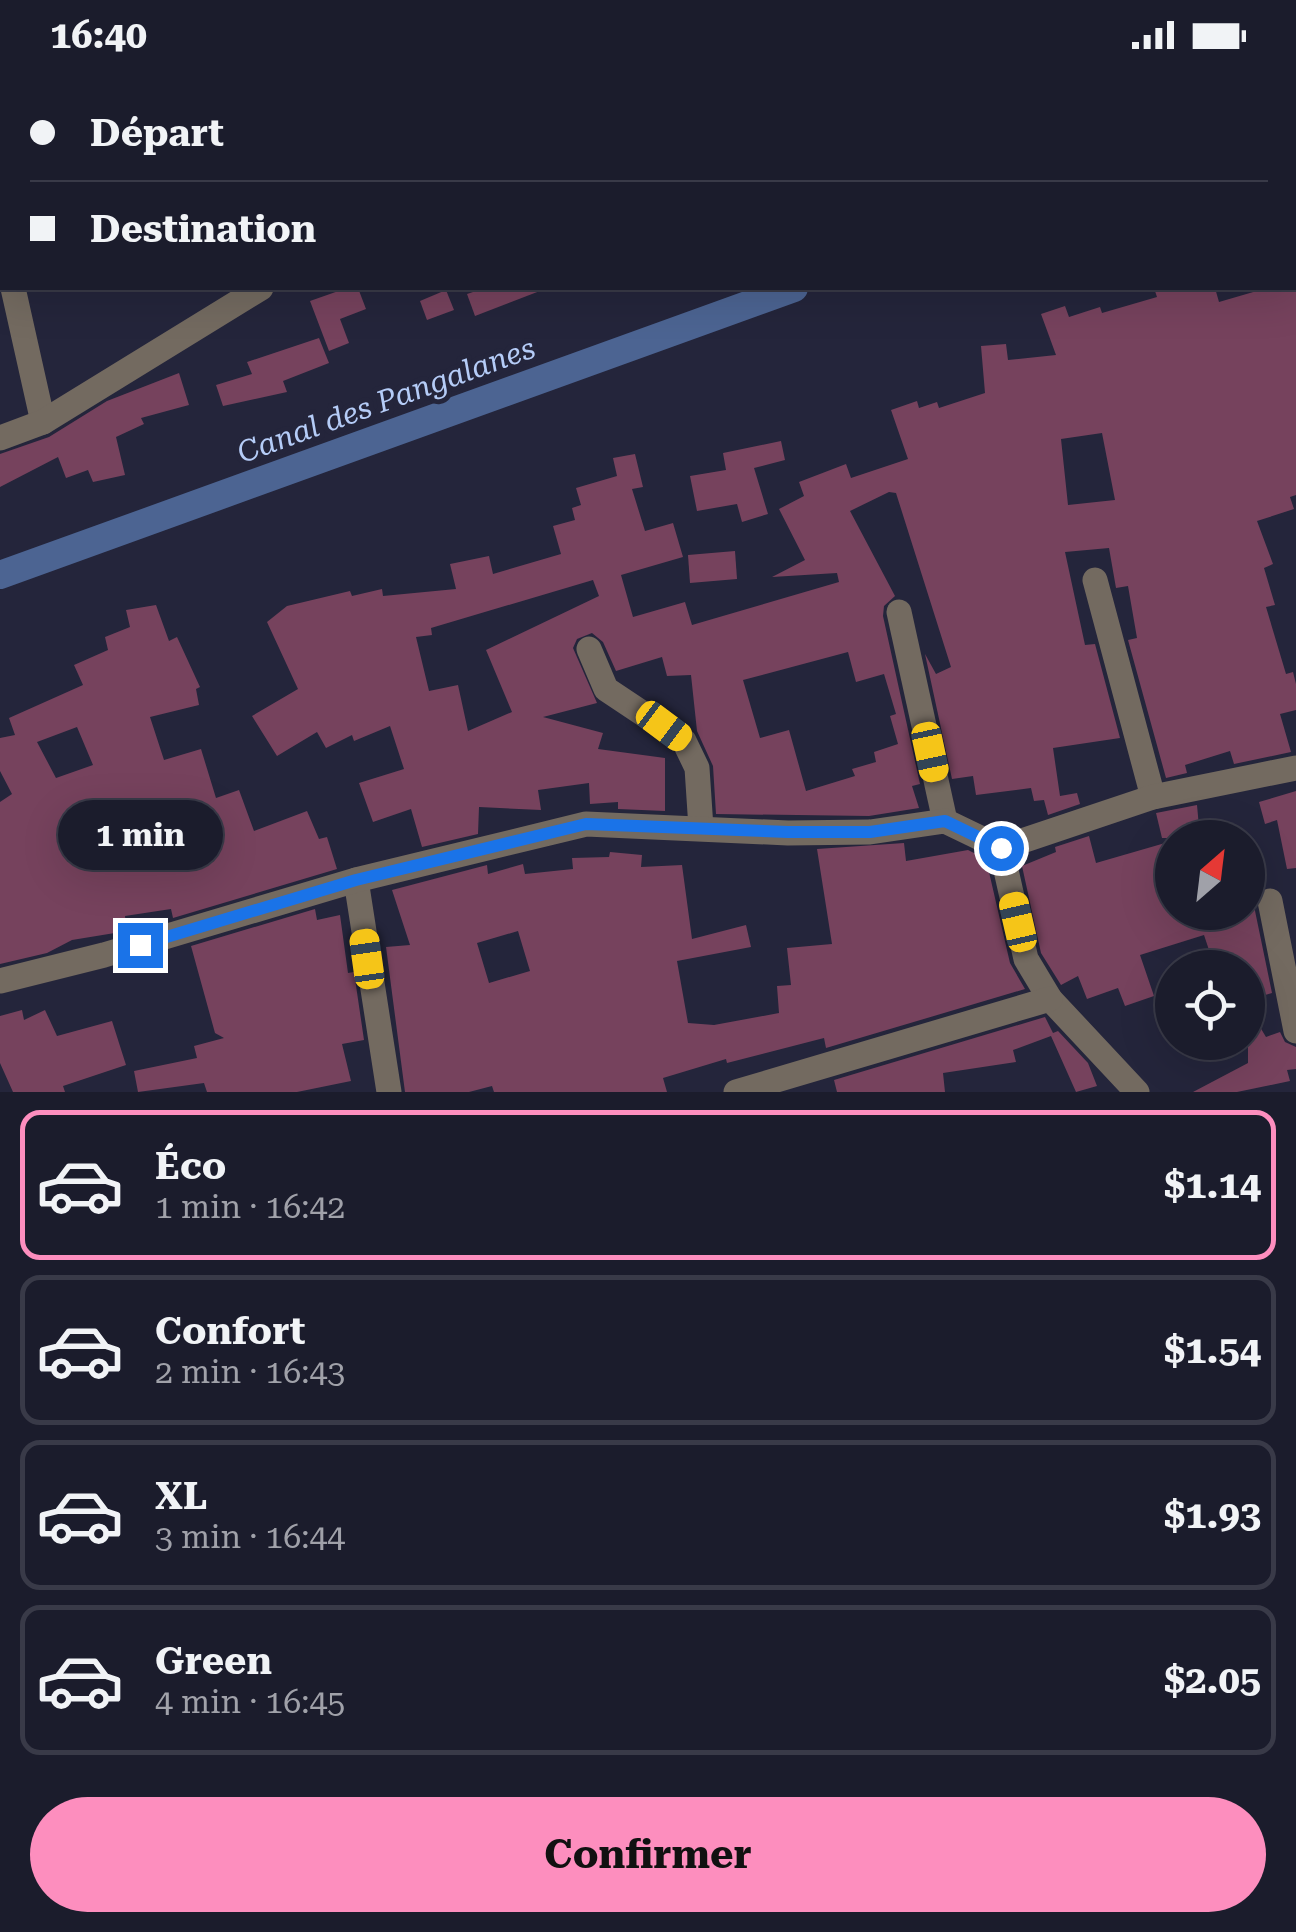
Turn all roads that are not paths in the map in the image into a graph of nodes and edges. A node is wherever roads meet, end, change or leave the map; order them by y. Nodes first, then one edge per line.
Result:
1 (13, 290) edge
2 (258, 290) edge
3 (44, 422) junction
4 (0, 438) edge
5 (1095, 580) dead end
6 (898, 612) dead end
7 (589, 649) dead end
8 (1296, 768) edge
9 (1153, 797) junction
10 (945, 821) junction
11 (702, 828) junction
12 (1001, 848) junction
13 (356, 880) junction
14 (1270, 902) dead end
15 (0, 981) edge
16 (1050, 999) junction
17 (1296, 1031) edge
18 (389, 1092) edge
19 (736, 1092) edge
20 (1137, 1092) edge

1 - 3 street
2 - 3 street
3 - 4 street
5 - 9 street
6 - 10 street
7 - 11 street
8 - 9 street
9 - 12 street
10 - 11 street
10 - 12 street
11 - 13 street
12 - 16 street
13 - 15 street
13 - 18 street
14 - 17 street
16 - 19 street
16 - 20 street

